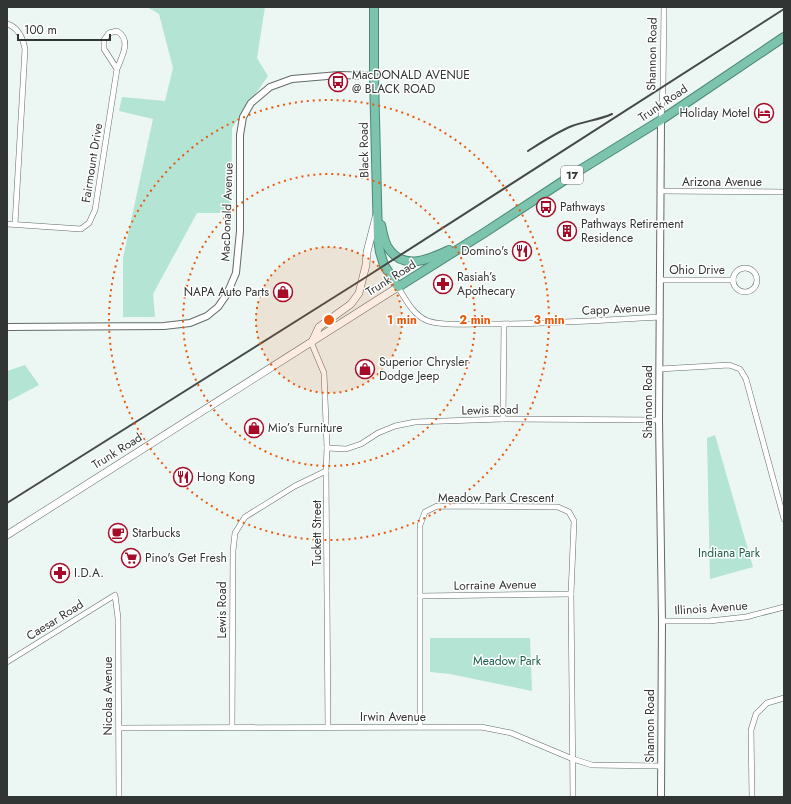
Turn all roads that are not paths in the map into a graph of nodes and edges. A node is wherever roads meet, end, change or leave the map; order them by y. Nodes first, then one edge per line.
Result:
1 (374, 7) edge
2 (664, 7) edge
3 (7, 24) edge
4 (784, 37) edge
5 (117, 69) junction
6 (374, 76) junction
7 (661, 120) junction
8 (661, 191) junction
9 (784, 192) edge
10 (378, 211) junction
11 (7, 224) edge
12 (15, 224) junction
13 (484, 233) junction
14 (660, 280) junction
15 (733, 280) junction
16 (398, 287) junction
17 (660, 317) junction
18 (504, 325) junction
19 (7, 327) edge
20 (311, 342) junction
21 (659, 369) junction
22 (503, 420) junction
23 (659, 420) junction
24 (327, 448) junction
25 (326, 471) junction
26 (784, 519) edge
27 (7, 535) edge
28 (571, 594) junction
29 (115, 595) joint
30 (420, 596) junction
31 (784, 607) edge
32 (662, 621) junction
33 (7, 662) edge
34 (784, 698) edge
35 (232, 727) junction
36 (328, 727) junction
37 (420, 727) junction
38 (119, 728) junction
39 (573, 759) junction
40 (661, 766) junction
41 (119, 797) edge
42 (573, 797) edge
43 (661, 797) edge
44 (752, 797) edge

1 - 6 highway, Black Road
2 - 7 street, Shannon Road
3 - 12 street
4 - 7 highway, Trunk Road / 17
5 - 5 street, Fairmount Drive
5 - 12 street, Fairmount Drive
6 - 10 highway, Black Road
6 - 19 street, MacDonald Avenue
7 - 8 street, Shannon Road
7 - 13 highway, Trunk Road / 17
8 - 9 street, Arizona Avenue
8 - 14 street, Shannon Road
10 - 13 highway
10 - 16 highway, Black Road
10 - 20 main road
11 - 12 street, Fairmount Drive
13 - 16 highway, Trunk Road / 17
14 - 15 street, Ohio Drive
14 - 17 street, Shannon Road
15 - 15 street, Ohio Drive
16 - 18 street, Capp Avenue
16 - 20 main road, Trunk Road
17 - 18 street, Capp Avenue
17 - 21 street, Shannon Road
18 - 22 street
20 - 24 street, Tuckett Street
20 - 27 main road, Trunk Road
21 - 23 street, Shannon Road
21 - 26 street
22 - 23 street, Lewis Road
22 - 24 street, Lewis Road
23 - 32 street, Shannon Road
24 - 25 street, Tuckett Street
25 - 35 street, Lewis Road
25 - 36 street, Tuckett Street
28 - 30 street, Lorraine Avenue
28 - 30 street, Meadow Park Crescent
28 - 39 street, Meadow Park Crescent
29 - 33 street, Caesar Road
29 - 38 street, Nicolas Avenue
30 - 37 street, Meadow Park Crescent
31 - 32 street, Illinois Avenue
32 - 40 street, Shannon Road
34 - 44 street
35 - 36 street, Irwin Avenue
35 - 38 street, Irwin Avenue
36 - 37 street, Irwin Avenue
37 - 39 street, Irwin Avenue
38 - 41 street, Nicolas Avenue
39 - 40 street, Irwin Avenue
39 - 42 street, Meadow Park Crescent
40 - 43 street, Shannon Road

